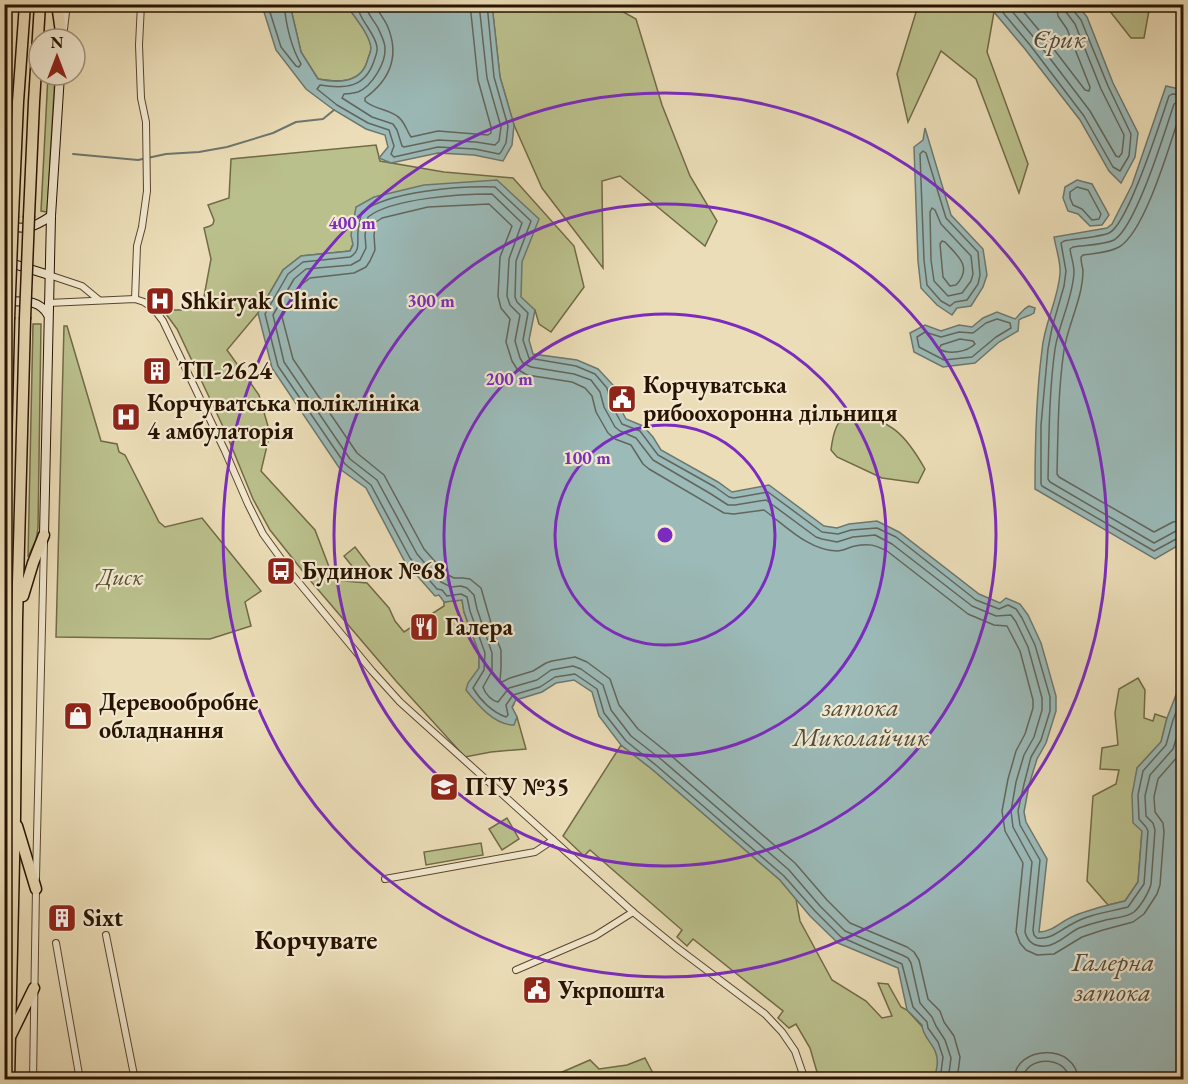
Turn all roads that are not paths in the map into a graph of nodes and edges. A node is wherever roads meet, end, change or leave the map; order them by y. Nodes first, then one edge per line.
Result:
1 (6, 4) edge
2 (25, 4) edge
3 (40, 4) edge
4 (57, 4) edge
5 (67, 4) edge
6 (141, 4) edge
7 (4, 21) edge
8 (61, 27) edge
9 (64, 27) edge
10 (59, 87) edge
11 (51, 216) junction
12 (4, 224) edge
13 (4, 261) edge
14 (49, 275) junction
15 (135, 299) junction
16 (4, 301) edge
17 (100, 301) junction
18 (48, 303) junction
19 (48, 315) junction
20 (44, 535) junction
21 (4, 537) edge
22 (17, 620) junction
23 (15, 817) junction
24 (553, 840) junction
25 (385, 879) dead end
26 (36, 890) junction
27 (633, 912) junction
28 (106, 935) dead end
29 (56, 943) dead end
30 (516, 970) dead end
31 (34, 988) junction
32 (9, 1038) junction
33 (9, 1080) edge
34 (33, 1080) edge
35 (80, 1080) edge
36 (135, 1080) edge
37 (805, 1080) edge

1 - 7 highway
2 - 21 highway, bridge
3 - 22 highway, bridge
4 - 8 highway
5 - 9 street
6 - 15 street
10 - 11 main road
11 - 12 main road
11 - 14 main road
13 - 14 main road
14 - 17 street
14 - 18 main road
15 - 17 street
15 - 24 street
16 - 19 main road
17 - 18 street
18 - 19 main road
19 - 20 main road
20 - 22 highway
20 - 26 street
22 - 23 highway
23 - 26 highway
23 - 32 highway
24 - 25 street
24 - 27 street
26 - 31 street
27 - 30 street
27 - 37 street
28 - 36 street
29 - 35 street
31 - 32 highway
31 - 34 street
32 - 33 highway

